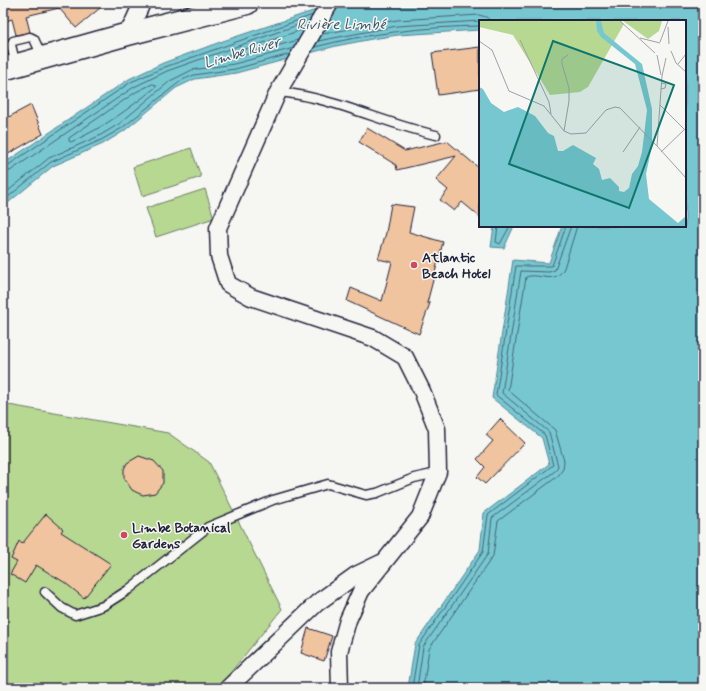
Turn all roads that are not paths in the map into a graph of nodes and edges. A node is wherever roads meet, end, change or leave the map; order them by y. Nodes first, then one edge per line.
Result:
1 (142, 3) edge
2 (246, 3) edge
3 (330, 3) edge
4 (128, 34) junction
5 (9, 67) edge
6 (278, 92) junction
7 (436, 135) dead end
8 (438, 472) junction
9 (386, 561) junction
10 (45, 592) dead end
11 (228, 688) edge
12 (340, 688) edge

1 - 4 street
2 - 4 main road
3 - 6 street
4 - 5 main road
6 - 7 lane
6 - 8 street
8 - 9 street
8 - 10 lane
9 - 11 street
9 - 12 street

